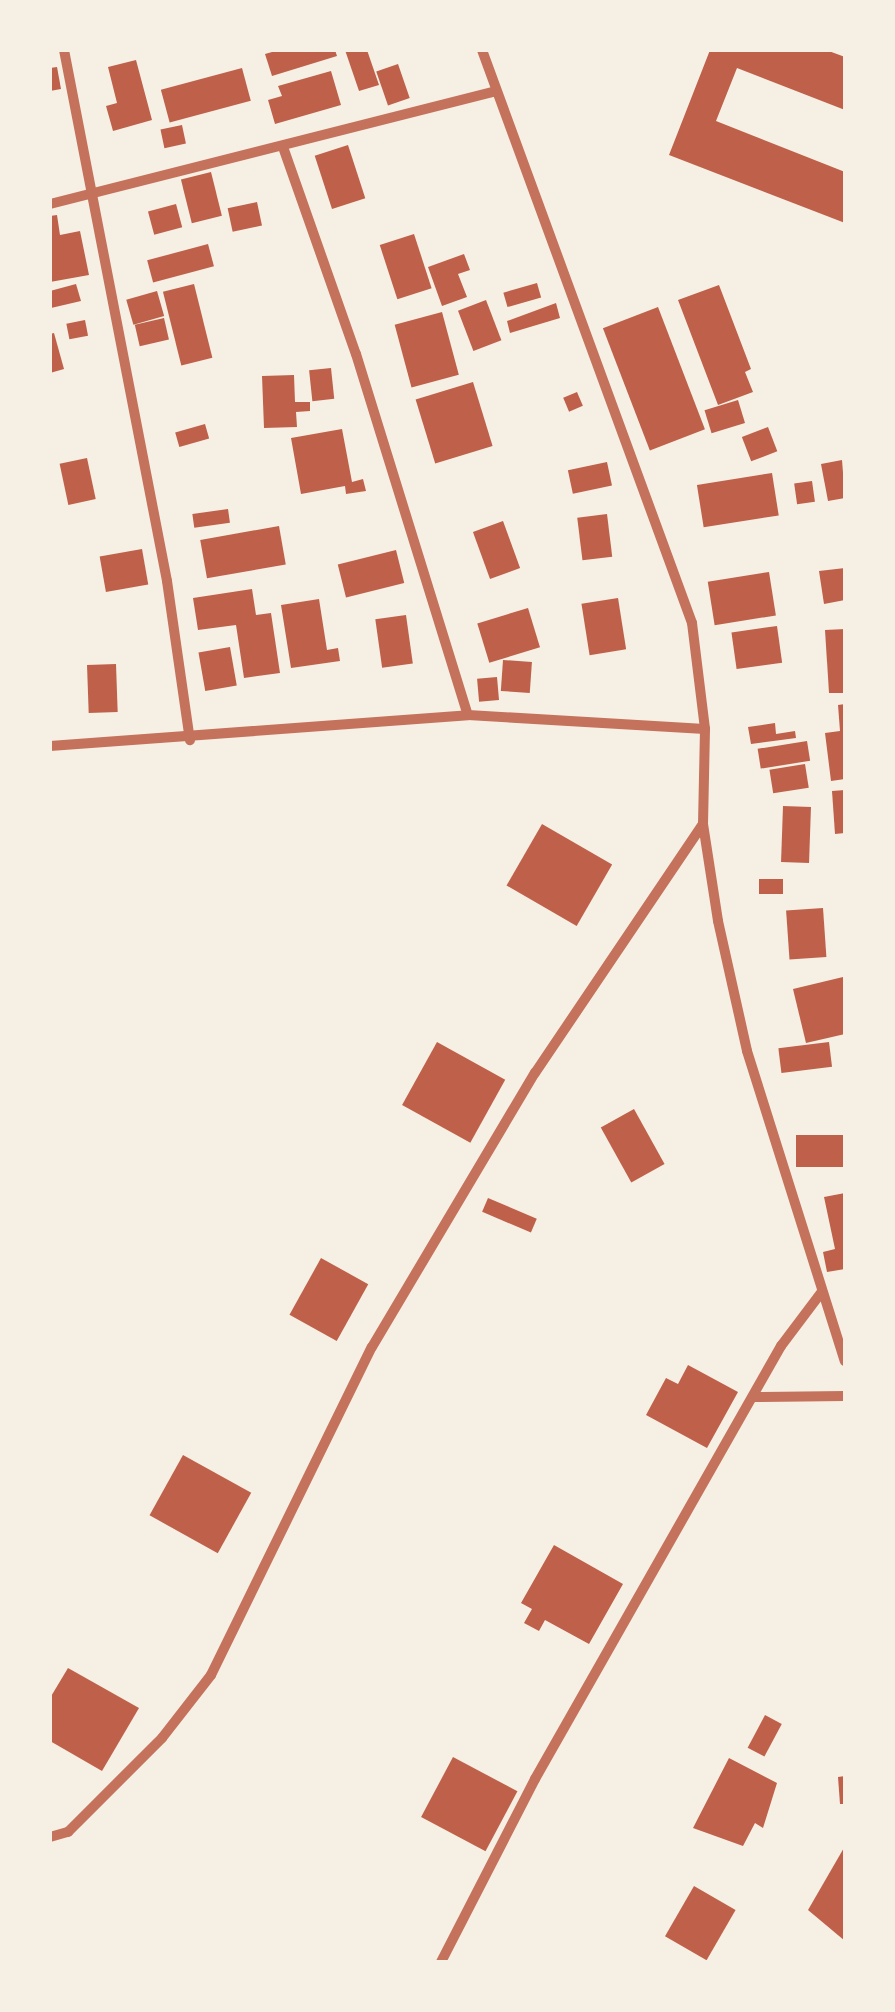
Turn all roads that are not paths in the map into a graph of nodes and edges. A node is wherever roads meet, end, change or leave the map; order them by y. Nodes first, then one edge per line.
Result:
1 (64, 50) edge
2 (482, 50) edge
3 (494, 92) junction
4 (283, 147) junction
5 (90, 195) junction
6 (50, 204) edge
7 (468, 715) junction
8 (706, 729) junction
9 (190, 740) junction
10 (50, 746) edge
11 (703, 824) junction
12 (821, 1293) junction
13 (845, 1361) edge
14 (753, 1396) junction
15 (845, 1396) edge
16 (50, 1836) edge
17 (441, 1962) edge

1 - 5 street
2 - 3 street
3 - 4 street
3 - 8 street
4 - 5 street
4 - 7 street
5 - 6 street
5 - 9 street
7 - 8 street
7 - 9 street
8 - 11 street
9 - 10 street
11 - 12 street
11 - 16 street
12 - 13 street
12 - 14 street
14 - 15 street
14 - 17 street

